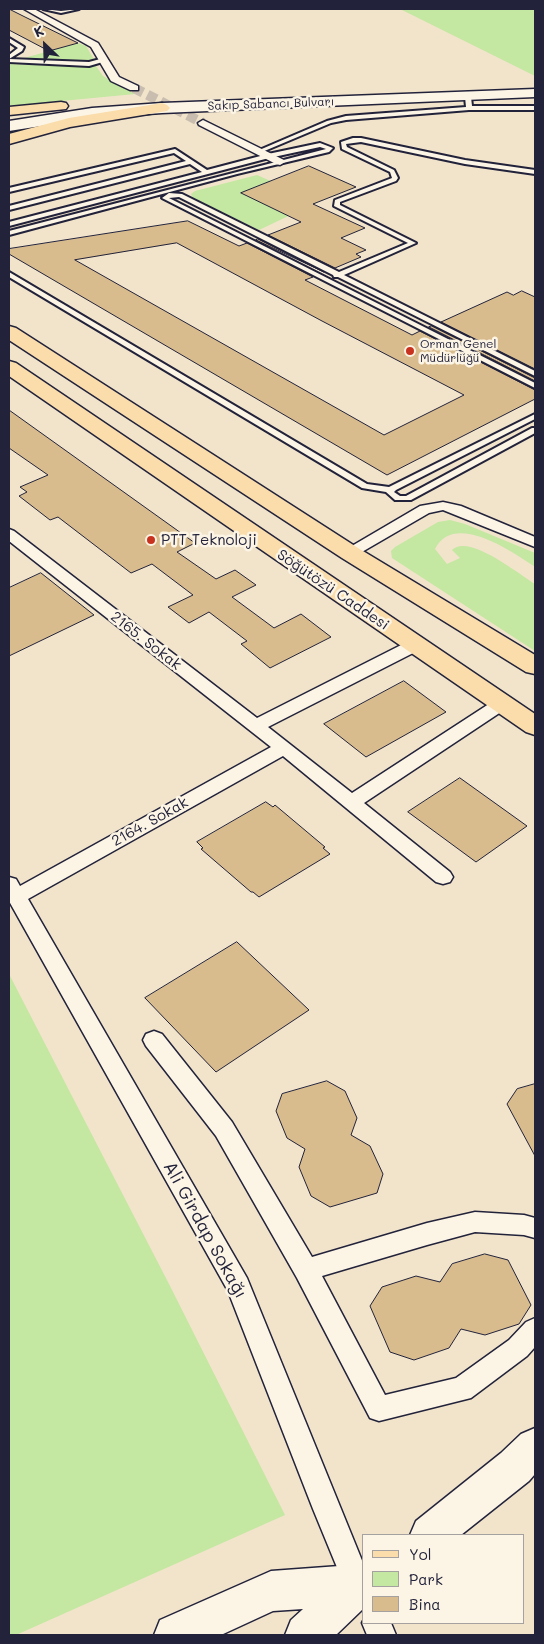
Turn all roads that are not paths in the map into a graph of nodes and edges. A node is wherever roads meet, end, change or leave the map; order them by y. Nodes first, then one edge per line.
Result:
1 (28, 9) edge
2 (45, 9) edge
3 (77, 9) edge
4 (9, 40) edge
5 (9, 57) edge
6 (9, 60) edge
7 (104, 60) junction
8 (535, 84) edge
9 (134, 88) tunnel mouth
10 (535, 93) edge
11 (468, 103) junction
12 (61, 106) joint
13 (162, 108) junction
14 (535, 108) edge
15 (9, 113) edge
16 (203, 123) tunnel mouth
17 (9, 126) edge
18 (9, 140) edge
19 (342, 145) junction
20 (329, 146) junction
21 (264, 153) junction
22 (191, 162) junction
23 (280, 162) junction
24 (123, 163) junction
25 (206, 172) junction
26 (535, 172) edge
27 (140, 175) junction
28 (154, 185) junction
29 (9, 190) edge
30 (167, 194) junction
31 (9, 208) edge
32 (9, 224) edge
33 (9, 233) edge
34 (9, 274) edge
35 (339, 274) junction
36 (326, 280) junction
37 (9, 332) edge
38 (9, 367) edge
39 (535, 374) edge
40 (535, 386) edge
41 (535, 416) edge
42 (535, 430) edge
43 (391, 490) junction
44 (9, 534) edge
45 (535, 542) edge
46 (350, 553) junction
47 (415, 645) junction
48 (535, 666) edge
49 (501, 704) junction
50 (255, 726) junction
51 (535, 726) edge
52 (284, 748) junction
53 (351, 803) junction
54 (443, 877) dead end
55 (13, 890) edge
56 (154, 1040) dead end
57 (535, 1228) edge
58 (306, 1270) junction
59 (535, 1330) edge
60 (535, 1447) edge
61 (431, 1534) edge
62 (361, 1587) edge
63 (175, 1635) edge
64 (306, 1635) edge

1 - 7 street
2 - 3 lane
4 - 5 lane
6 - 7 lane
7 - 9 street
8 - 12 street, Sakıp Sabancı Bulvarı
10 - 11 street, Sakıp Sabancı Bulvarı
11 - 13 street, Sakıp Sabancı Bulvarı
11 - 14 lane
11 - 21 lane
12 - 15 main road
13 - 17 street, Sakıp Sabancı Bulvarı
13 - 18 main road
16 - 21 street
19 - 20 lane
19 - 26 lane
19 - 35 lane
20 - 21 lane
20 - 23 lane
21 - 23 street
21 - 25 lane
22 - 24 lane
22 - 25 lane
22 - 27 lane
23 - 30 lane
24 - 27 lane
24 - 29 lane
25 - 28 lane
27 - 28 lane
27 - 31 lane
28 - 30 lane
28 - 32 lane
30 - 33 lane
30 - 35 lane
30 - 36 lane
34 - 43 lane
35 - 36 lane
35 - 39 lane
36 - 40 lane
37 - 46 main road
38 - 47 main road, Söğütözü Caddesi
41 - 43 lane
42 - 43 lane
44 - 50 street, 2165. Sokak
45 - 46 street
46 - 48 main road
47 - 49 main road, Söğütözü Caddesi
47 - 50 street
49 - 51 main road, Söğütözü Caddesi
49 - 53 street
50 - 52 street, 2165. Sokak
52 - 53 street, 2165. Sokak
52 - 55 street, 2164. Sokak
53 - 54 street, 2165. Sokak
55 - 62 street, Ali Girdap Sokağı
56 - 58 street
57 - 58 street
58 - 59 street
60 - 61 street
62 - 63 street
62 - 64 street

